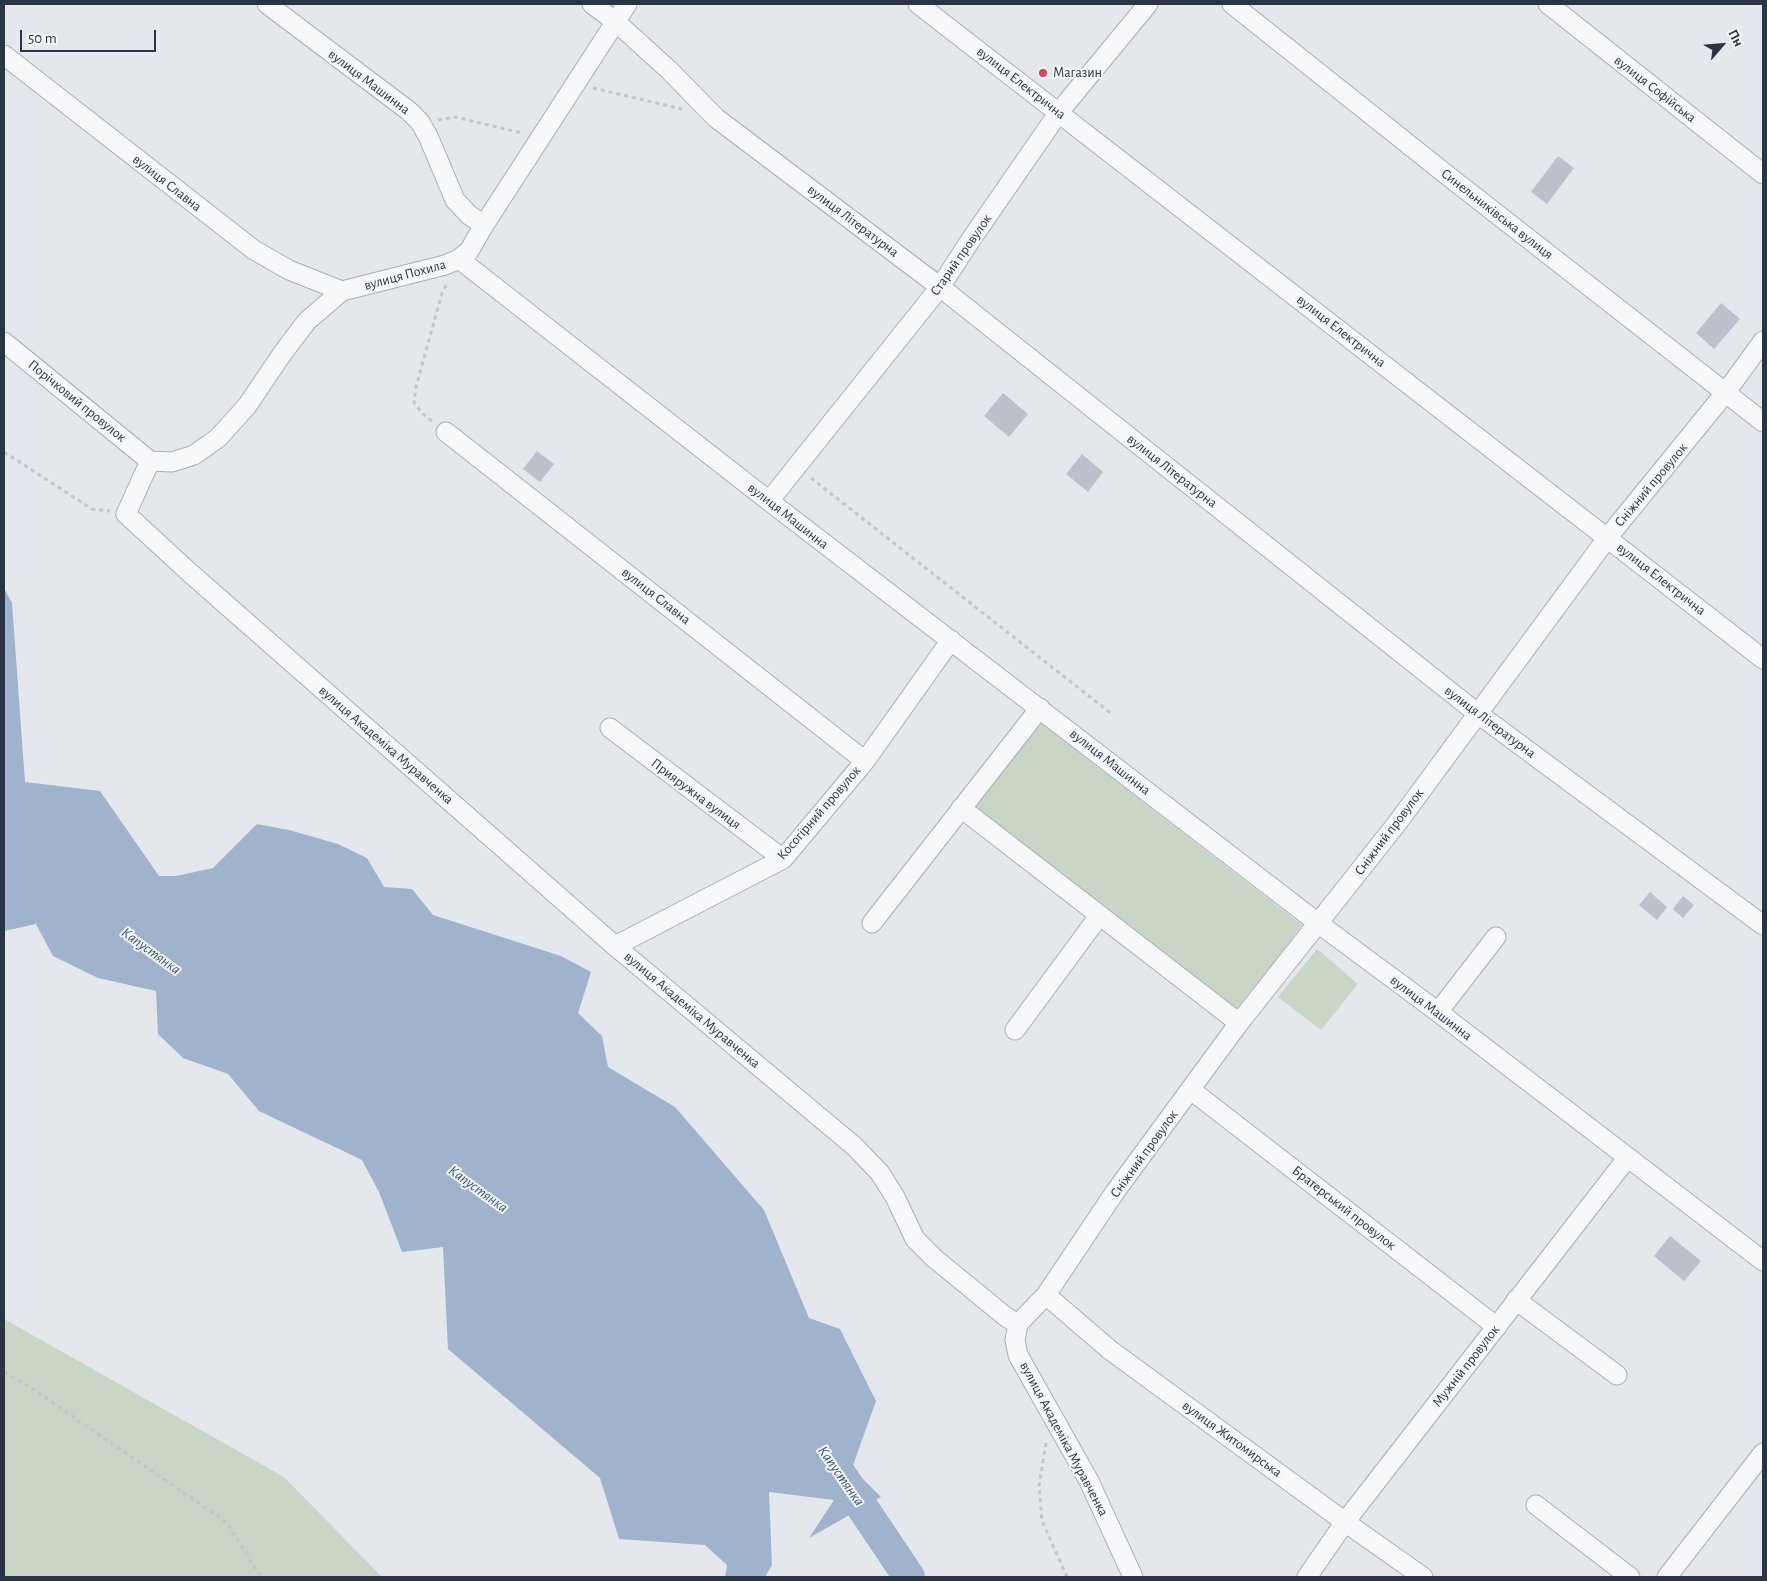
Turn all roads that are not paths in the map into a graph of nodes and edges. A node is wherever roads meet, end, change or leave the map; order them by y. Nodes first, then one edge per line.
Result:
1 (267, 4) edge
2 (592, 4) edge
3 (627, 4) edge
4 (918, 4) edge
5 (1148, 4) edge
6 (1232, 4) edge
7 (1548, 4) edge
8 (616, 22) junction
9 (4, 55) edge
10 (1059, 112) junction
11 (1763, 174) edge
12 (484, 225) junction
13 (459, 260) junction
14 (940, 287) junction
15 (342, 291) junction
16 (1763, 341) edge
17 (4, 342) edge
18 (1726, 392) junction
19 (1763, 422) edge
20 (446, 432) road end
21 (150, 461) junction
22 (769, 501) junction
23 (1608, 537) junction
24 (951, 640) junction
25 (1763, 659) edge
26 (1040, 708) junction
27 (1478, 713) junction
28 (610, 728) dead end
29 (865, 760) junction
30 (961, 808) junction
31 (783, 859) junction
32 (1100, 916) junction
33 (872, 923) dead end
34 (1318, 923) junction
35 (1763, 925) edge
36 (1496, 937) dead end
37 (616, 946) junction
38 (1438, 1012) junction
39 (1239, 1023) junction
40 (1015, 1030) dead end
41 (1190, 1090) junction
42 (1628, 1157) junction
43 (1763, 1261) edge
44 (1046, 1295) junction
45 (1516, 1300) junction
46 (1018, 1324) junction
47 (1497, 1327) junction
48 (1618, 1375) dead end
49 (1763, 1453) edge
50 (1536, 1505) dead end
51 (1345, 1522) junction
52 (1133, 1577) edge
53 (1307, 1577) edge
54 (1423, 1577) edge
55 (1630, 1577) edge
56 (1667, 1577) edge

1 - 12 street, вулиця Машинна
2 - 8 street, вулиця Літературна
3 - 8 street, вулиця Похила
4 - 10 street, вулиця Електрична
5 - 10 street, Старий провулок
6 - 18 street, Синельниківська вулиця
7 - 11 street, вулиця Софійська
8 - 12 street, вулиця Похила
8 - 14 street, вулиця Літературна
9 - 15 street, вулиця Славна
10 - 14 street, Старий провулок
10 - 23 street, вулиця Електрична
12 - 13 street, вулиця Похила
13 - 15 street, вулиця Похила
13 - 22 street, вулиця Машинна
14 - 22 street, Старий провулок
14 - 27 street, вулиця Літературна
15 - 21 street, вулиця Похила
16 - 18 street, Сніжний провулок
17 - 21 street, Порічковий провулок
18 - 19 street, Синельниківська вулиця
18 - 23 street, Сніжний провулок
20 - 29 street, вулиця Славна
21 - 37 street, вулиця Академіка Муравченка
22 - 24 street, вулиця Машинна
23 - 25 street, вулиця Електрична
23 - 27 street, Сніжний провулок
24 - 26 street, вулиця Машинна
24 - 29 street, Косогірний провулок
26 - 30 street
26 - 34 street, вулиця Машинна
27 - 34 street, Сніжний провулок
27 - 35 street, вулиця Літературна
28 - 31 street, Прияружна вулиця
29 - 31 street, Косогірний провулок
30 - 32 street
30 - 33 street
31 - 37 street, Косогірний провулок
32 - 39 street
32 - 40 street
34 - 38 street, вулиця Машинна
34 - 39 street, Сніжний провулок
36 - 38 street
37 - 46 street, вулиця Академіка Муравченка
38 - 42 street, вулиця Машинна
39 - 41 street, Сніжний провулок
41 - 44 street, Сніжний провулок
41 - 47 street, Братерський провулок
42 - 43 street, вулиця Машинна
42 - 45 street, Мужній провулок
44 - 46 street, Сніжний провулок
44 - 51 street, вулиця Житомирська
45 - 47 street, Мужній провулок
45 - 48 street
46 - 52 street, вулиця Академіка Муравченка
47 - 51 street, Мужній провулок
49 - 56 street
50 - 55 street
51 - 53 street, Мужній провулок
51 - 54 street, вулиця Житомирська

